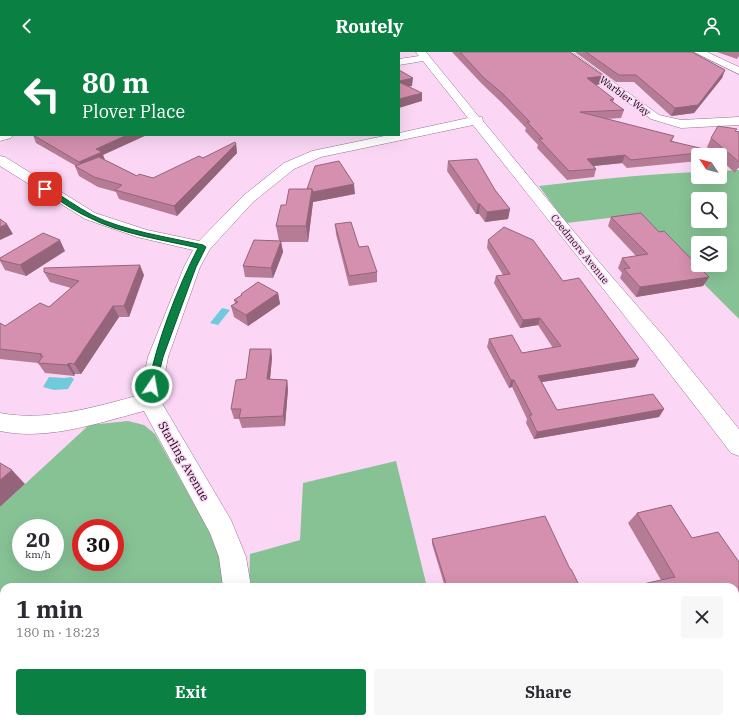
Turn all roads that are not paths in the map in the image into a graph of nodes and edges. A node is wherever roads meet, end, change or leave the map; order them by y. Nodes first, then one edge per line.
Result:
1 (566, 52) edge
2 (699, 52) edge
3 (424, 55) edge
4 (400, 62) edge
5 (739, 71) edge
6 (478, 120) junction
7 (739, 121) edge
8 (0, 160) edge
9 (203, 247) junction
10 (149, 401) junction
11 (0, 422) edge
12 (739, 446) edge
13 (237, 583) edge

1 - 7 street, Warbler Way
2 - 5 street
3 - 4 street
3 - 6 street, Coedmore Avenue
6 - 9 street
6 - 12 street, Coedmore Avenue
8 - 9 street
9 - 10 street
10 - 11 street
10 - 13 street, Starling Avenue

